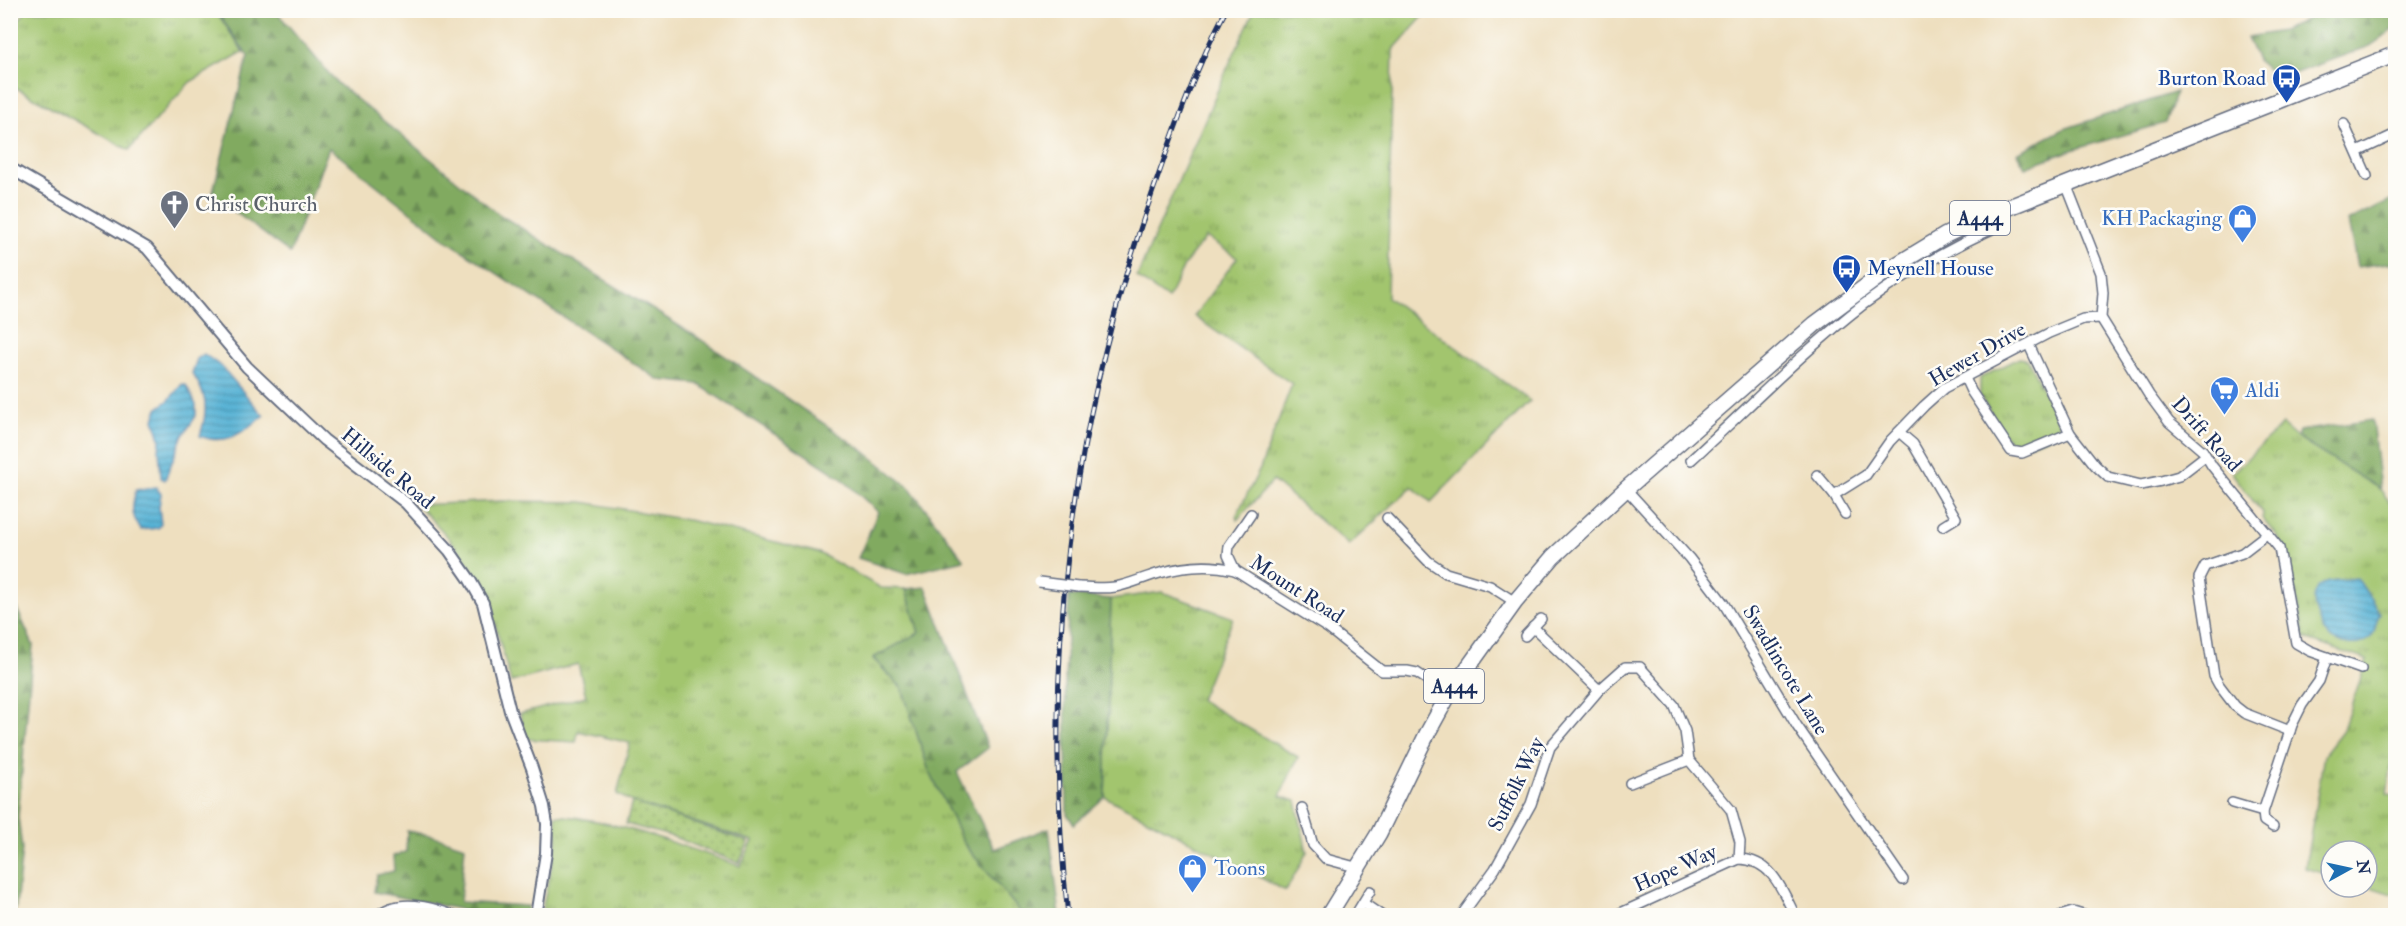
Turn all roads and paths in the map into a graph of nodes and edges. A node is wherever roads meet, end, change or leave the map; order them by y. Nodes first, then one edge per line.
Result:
1 (2396, 54) edge
2 (2344, 124) dead end
3 (2396, 134) edge
4 (2357, 152) junction
5 (10, 168) edge
6 (2367, 176) dead end
7 (2066, 184) junction
8 (1997, 212) junction
9 (2101, 318) junction
10 (2029, 345) junction
11 (1779, 355) junction
12 (1790, 368) junction
13 (1965, 378) junction
14 (1899, 432) junction
15 (2070, 433) junction
16 (2205, 456) junction
17 (1690, 460) dead end
18 (1817, 475) dead end
19 (1626, 489) junction
20 (1834, 495) junction
21 (1251, 514) dead end
22 (1845, 514) dead end
23 (1387, 518) dead end
24 (1943, 526) dead end
25 (2268, 533) junction
26 (1234, 570) junction
27 (1039, 582) dead end
28 (1515, 602) junction
29 (1541, 619) dead end
30 (1533, 627) junction
31 (1525, 636) dead end
32 (2327, 657) junction
33 (2361, 669) dead end
34 (1599, 690) junction
35 (1449, 694) junction
36 (2290, 731) junction
37 (1689, 760) junction
38 (1630, 783) dead end
39 (2232, 803) dead end
40 (1302, 808) dead end
41 (2263, 812) junction
42 (2273, 827) dead end
43 (1739, 859) junction
44 (1359, 868) junction
45 (1903, 880) dead end
46 (1370, 891) dead end
47 (1363, 903) junction
48 (1356, 914) dead end
49 (377, 915) edge
50 (454, 915) edge
51 (536, 915) edge
52 (1328, 915) edge
53 (1382, 915) edge
54 (1461, 915) edge
55 (1614, 915) edge
56 (1795, 915) edge
57 (2060, 915) edge
58 (2086, 915) edge

1 - 7 highway, A444
2 - 4 street
3 - 4 street
4 - 6 street
5 - 51 street, Hillside Road
7 - 8 highway, A444
7 - 9 street
8 - 11 highway, A444
8 - 12 street
9 - 10 street, Hewer Drive
9 - 16 street, Drift Road
10 - 13 street, Hewer Drive
10 - 15 street
11 - 12 street
11 - 19 highway, A444
12 - 17 street
13 - 14 street, Hewer Drive
13 - 15 street
14 - 20 street, Hewer Drive
14 - 24 street
15 - 16 street
16 - 25 street, Drift Road
18 - 20 street
19 - 28 highway, A444
19 - 45 street, Swadlincote Lane
20 - 22 street
21 - 26 street
23 - 28 street
25 - 32 street, Drift Road
25 - 36 street
26 - 27 street, Mount Road, bridge
26 - 35 street, Mount Road
28 - 35 highway, A444
29 - 30 street
30 - 31 street
30 - 34 street
32 - 33 street, Drift Road
32 - 36 street
34 - 37 street, Suffolk Way
34 - 54 street, Suffolk Way
35 - 44 highway, A444
36 - 41 street
37 - 38 street
37 - 43 street
39 - 41 street
40 - 44 street
41 - 42 street
43 - 55 street, Hope Way
43 - 56 street, Hope Way
44 - 52 highway, A444
46 - 47 street
47 - 48 street
47 - 53 street
49 - 50 street
57 - 58 street

